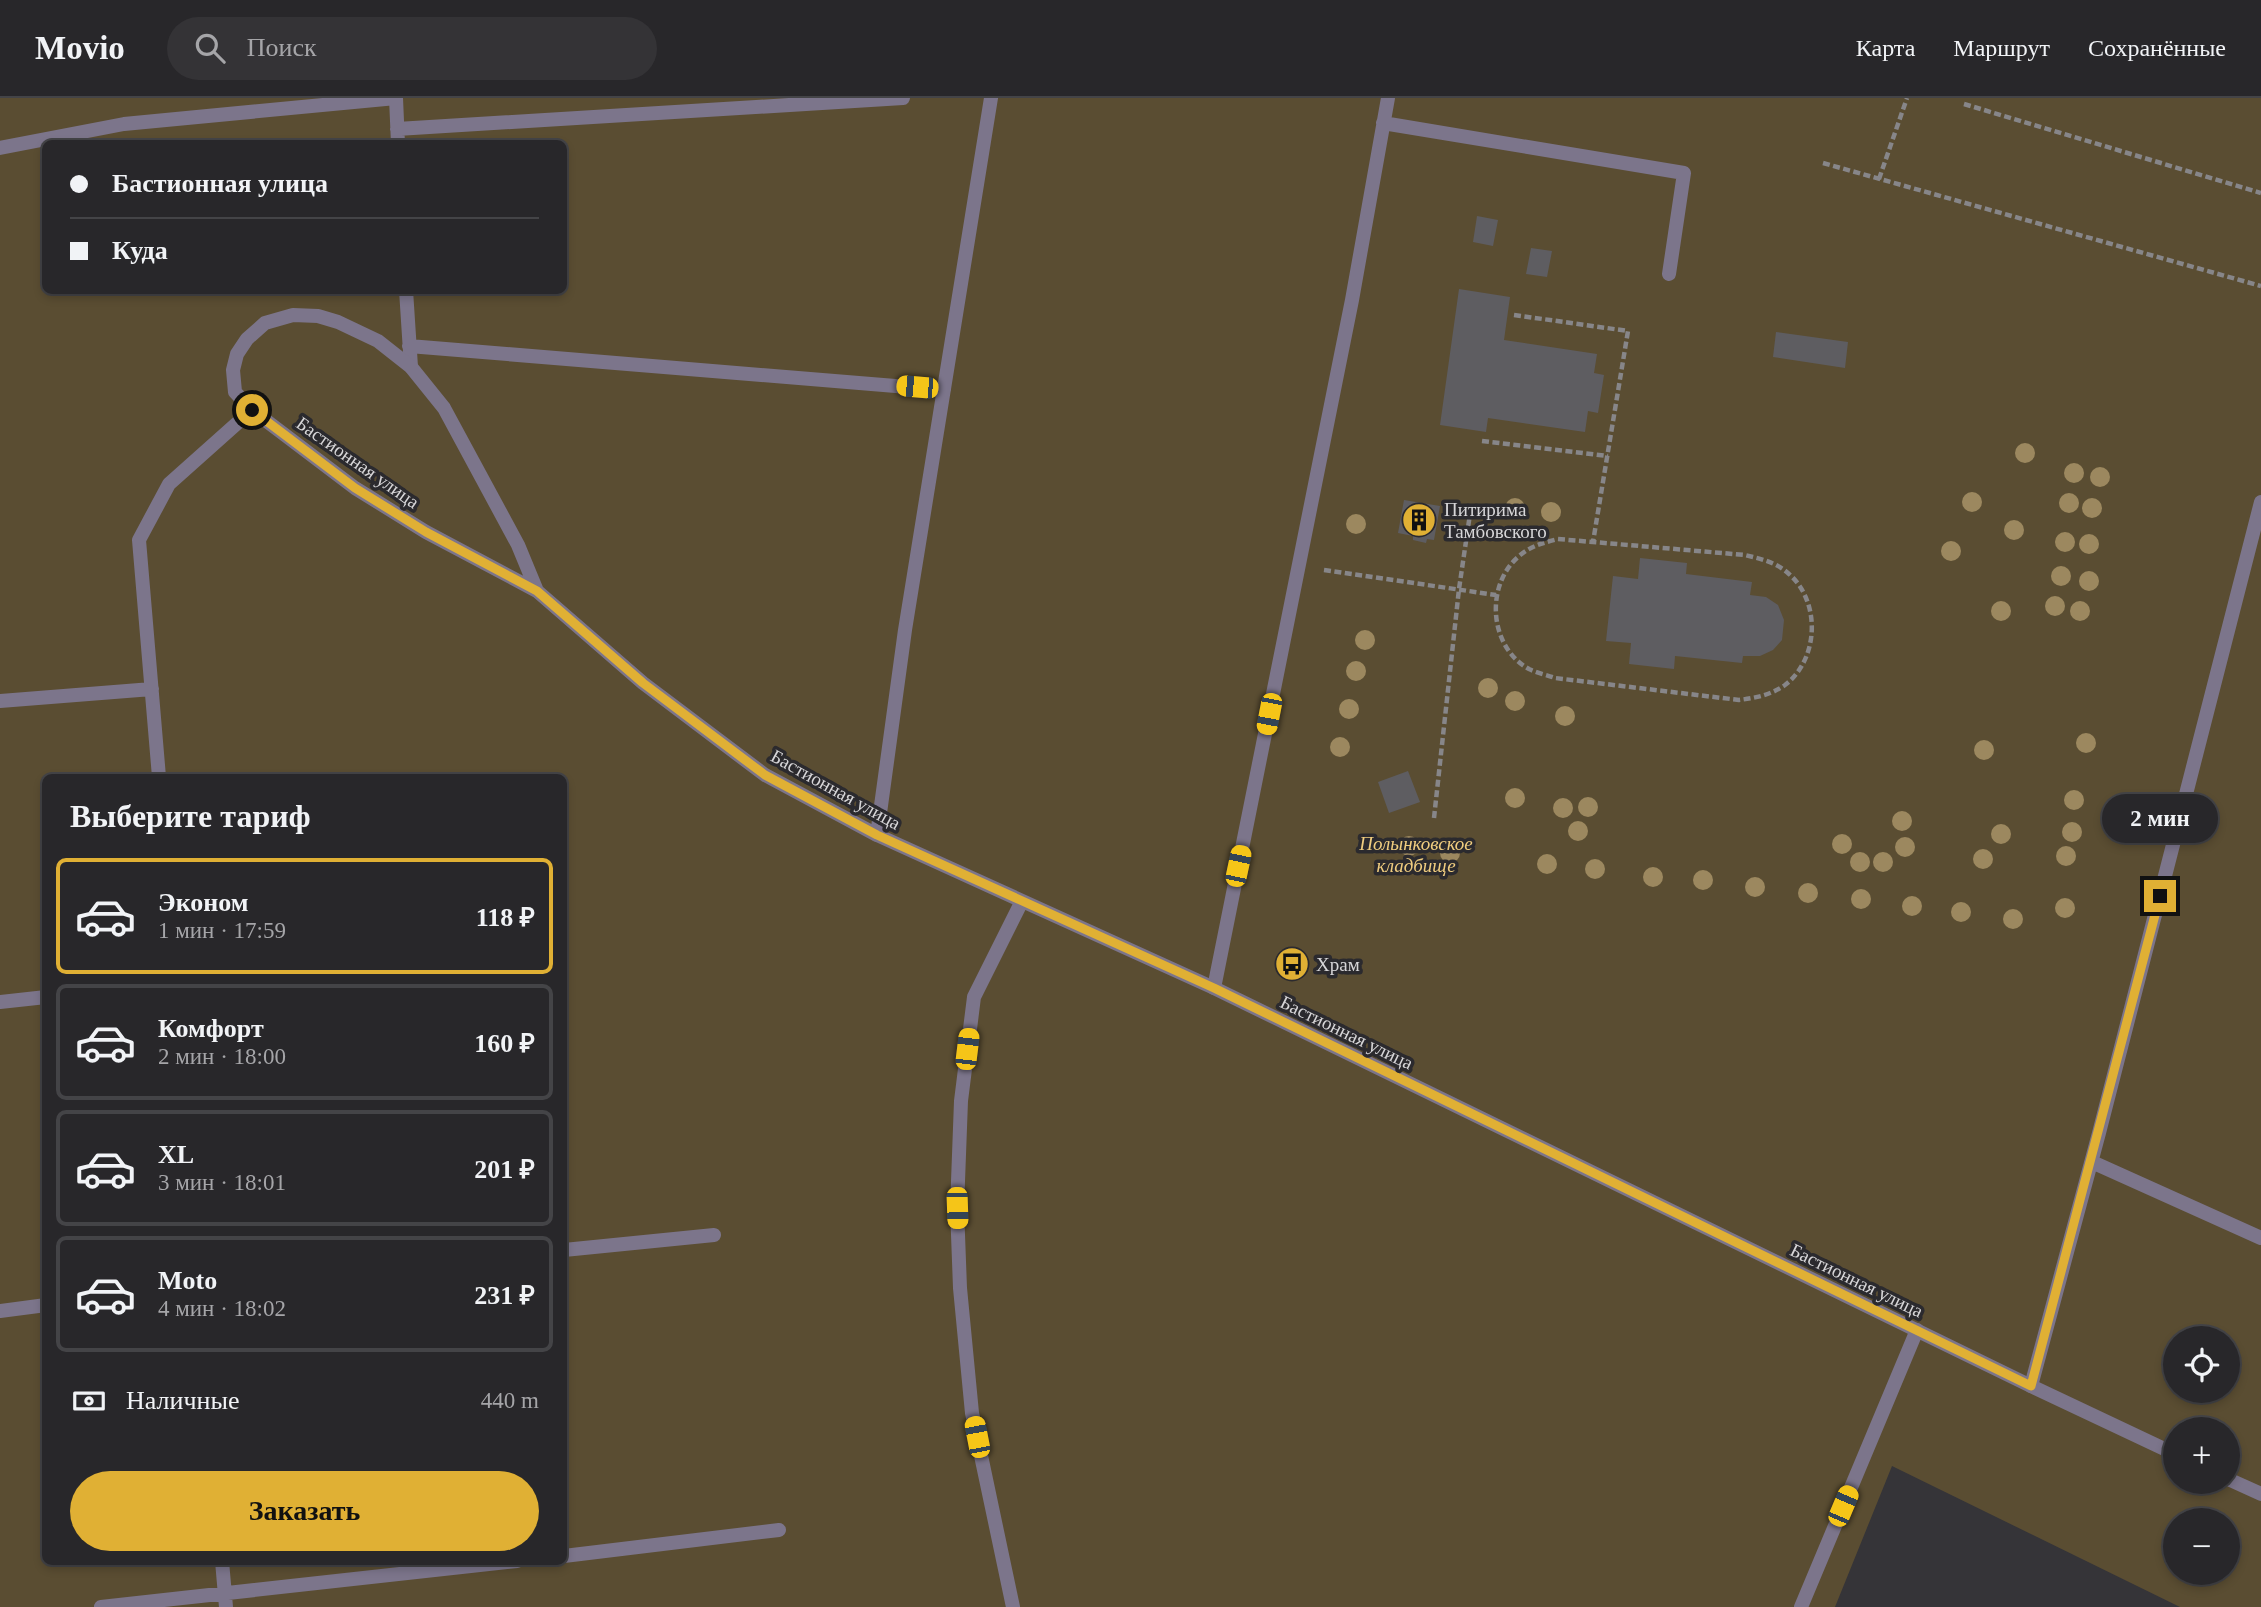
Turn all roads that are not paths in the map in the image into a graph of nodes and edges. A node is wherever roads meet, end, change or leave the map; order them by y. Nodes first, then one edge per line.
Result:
1 (396, 98) edge
2 (903, 98) edge
3 (991, 98) edge
4 (1388, 98) edge
5 (1383, 123) junction
6 (398, 136) edge
7 (0, 148) edge
8 (1669, 274) dead end
9 (406, 294) edge
10 (409, 346) junction
11 (411, 368) junction
12 (944, 390) junction
13 (252, 410) junction
14 (2261, 502) edge
15 (537, 591) junction
16 (152, 689) junction
17 (0, 701) edge
18 (159, 774) edge
19 (877, 835) junction
20 (1021, 903) junction
21 (1214, 988) junction
22 (42, 997) edge
23 (0, 1002) edge
24 (2092, 1162) junction
25 (714, 1235) dead end
26 (2261, 1238) edge
27 (567, 1250) edge
28 (42, 1306) edge
29 (0, 1311) edge
30 (1917, 1330) junction
31 (2031, 1386) junction
32 (2163, 1448) edge
33 (2240, 1484) edge
34 (2261, 1494) edge
35 (779, 1530) dead end
36 (567, 1556) edge
37 (222, 1565) edge
38 (487, 1565) edge
39 (225, 1600) edge
40 (101, 1607) edge
41 (1013, 1607) edge
42 (1801, 1607) edge

1 - 6 street
1 - 7 street
2 - 6 street
3 - 12 street
4 - 5 street
5 - 8 street
5 - 21 street
9 - 10 street
10 - 11 street
10 - 12 street
11 - 13 street, Бастионная улица
11 - 15 street, Бастионная улица
12 - 19 street
13 - 15 street, Бастионная улица
13 - 16 street
14 - 24 street
15 - 19 street, Бастионная улица
16 - 17 street
16 - 18 street
19 - 20 street, Бастионная улица
20 - 21 street, Бастионная улица
20 - 41 street
21 - 30 street, Бастионная улица
22 - 23 street
24 - 26 street
24 - 31 street
25 - 27 street
28 - 29 street
30 - 31 street, Бастионная улица
30 - 42 street
31 - 32 street, Бастионная улица
33 - 34 street
35 - 36 street
37 - 39 street
38 - 39 street
39 - 40 street

